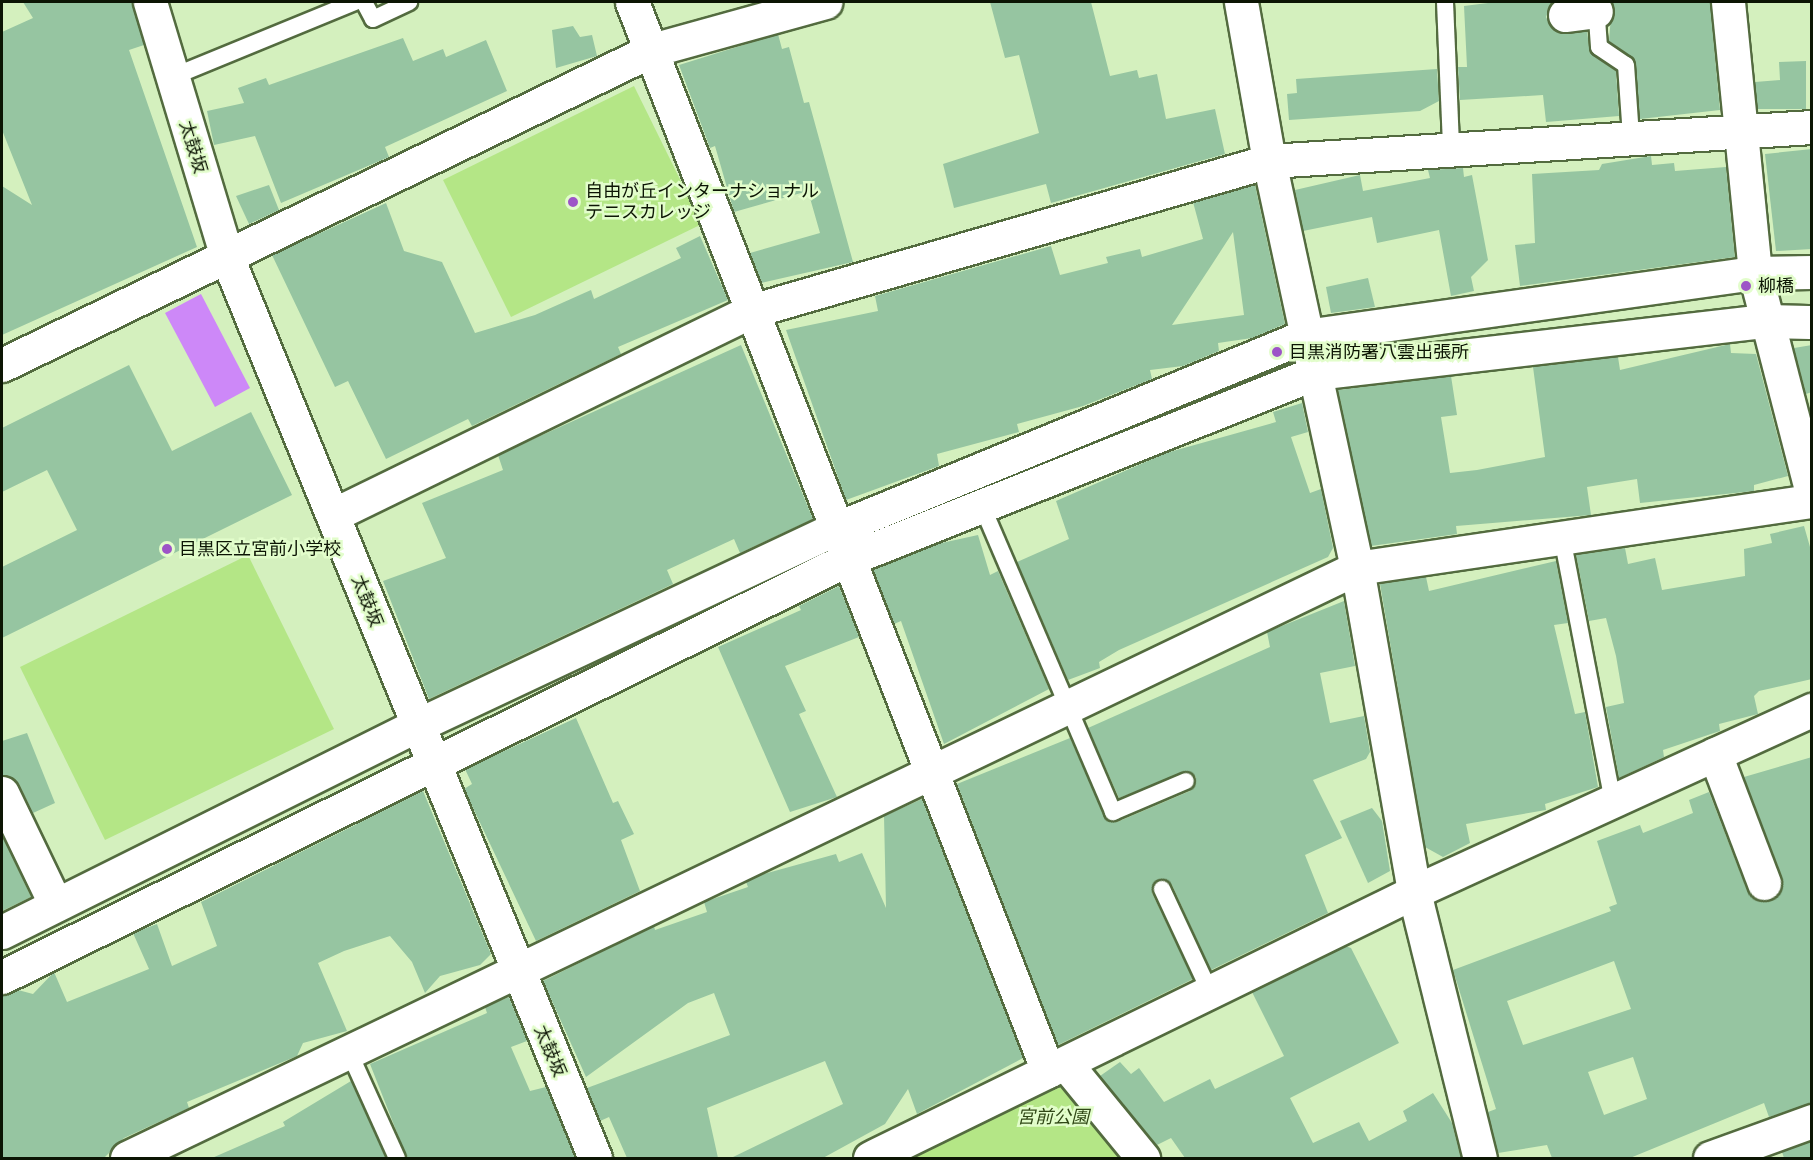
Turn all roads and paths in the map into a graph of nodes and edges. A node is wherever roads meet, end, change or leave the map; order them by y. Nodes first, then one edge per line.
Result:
1 (150, 2) edge
2 (355, 2) edge
3 (364, 2) edge
4 (409, 2) edge
5 (632, 2) edge
6 (825, 2) edge
7 (1241, 2) edge
8 (1445, 2) edge
9 (1728, 2) edge
10 (1586, 9) edge
11 (652, 50) junction
12 (172, 77) junction
13 (1812, 127) edge
14 (1739, 130) junction
15 (1631, 137) junction
16 (1451, 148) junction
17 (1269, 160) junction
18 (227, 257) junction
19 (1812, 272) edge
20 (1755, 273) junction
21 (751, 311) junction
22 (1767, 321) junction
23 (1812, 322) edge
24 (1305, 336) junction
25 (2, 365) edge
26 (1316, 373) junction
27 (1812, 494) edge
28 (1812, 501) edge
29 (982, 506) junction
30 (333, 515) junction
31 (833, 530) junction
32 (1562, 537) junction
33 (846, 560) junction
34 (1357, 568) junction
35 (1066, 704) junction
36 (1812, 710) edge
37 (418, 725) junction
38 (1715, 754) junction
39 (433, 764) junction
40 (929, 769) junction
41 (1186, 780) dead end
42 (2, 793) edge
43 (1613, 801) junction
44 (1764, 883) dead end
45 (1162, 889) dead end
46 (1414, 892) junction
47 (56, 905) junction
48 (2, 932) edge
49 (515, 969) junction
50 (2, 977) edge
51 (1210, 992) junction
52 (350, 1054) junction
53 (1057, 1067) junction
54 (1812, 1121) edge
55 (146, 1155) edge
56 (397, 1158) edge
57 (595, 1158) edge
58 (870, 1158) edge
59 (1143, 1158) edge
60 (1480, 1158) edge
61 (1710, 1158) edge

1 - 12 street, 太鼓坂
2 - 12 lane
3 - 4 lane
5 - 11 street
6 - 11 street
7 - 17 street
8 - 16 lane
9 - 14 street
10 - 15 lane
11 - 18 street
11 - 21 street
12 - 18 street, 太鼓坂
13 - 14 street
14 - 15 street
14 - 20 street
15 - 16 street
16 - 17 street
17 - 21 street
17 - 24 street
18 - 25 street
18 - 30 street, 太鼓坂
19 - 20 street
20 - 22 street
20 - 24 street
21 - 30 street
21 - 31 street
22 - 23 street
22 - 26 street
22 - 27 street
24 - 26 street
24 - 31 street
26 - 29 street
26 - 34 street
28 - 32 street
29 - 33 street
29 - 35 lane
30 - 37 street, 太鼓坂
31 - 33 street
31 - 37 street
32 - 34 street
32 - 43 lane
33 - 39 street
33 - 40 street
34 - 35 street
34 - 46 street
35 - 40 street
35 - 41 lane
36 - 38 street
37 - 39 street, 太鼓坂
37 - 47 street
38 - 43 street
38 - 44 street
39 - 49 street, 太鼓坂
39 - 50 street
40 - 49 street
40 - 53 street
42 - 47 street
43 - 46 street
45 - 51 lane
46 - 51 street
46 - 60 street
47 - 48 street
49 - 52 street
49 - 57 street, 太鼓坂
51 - 53 street
52 - 55 street
52 - 56 lane
53 - 58 street
53 - 59 street
54 - 61 street

